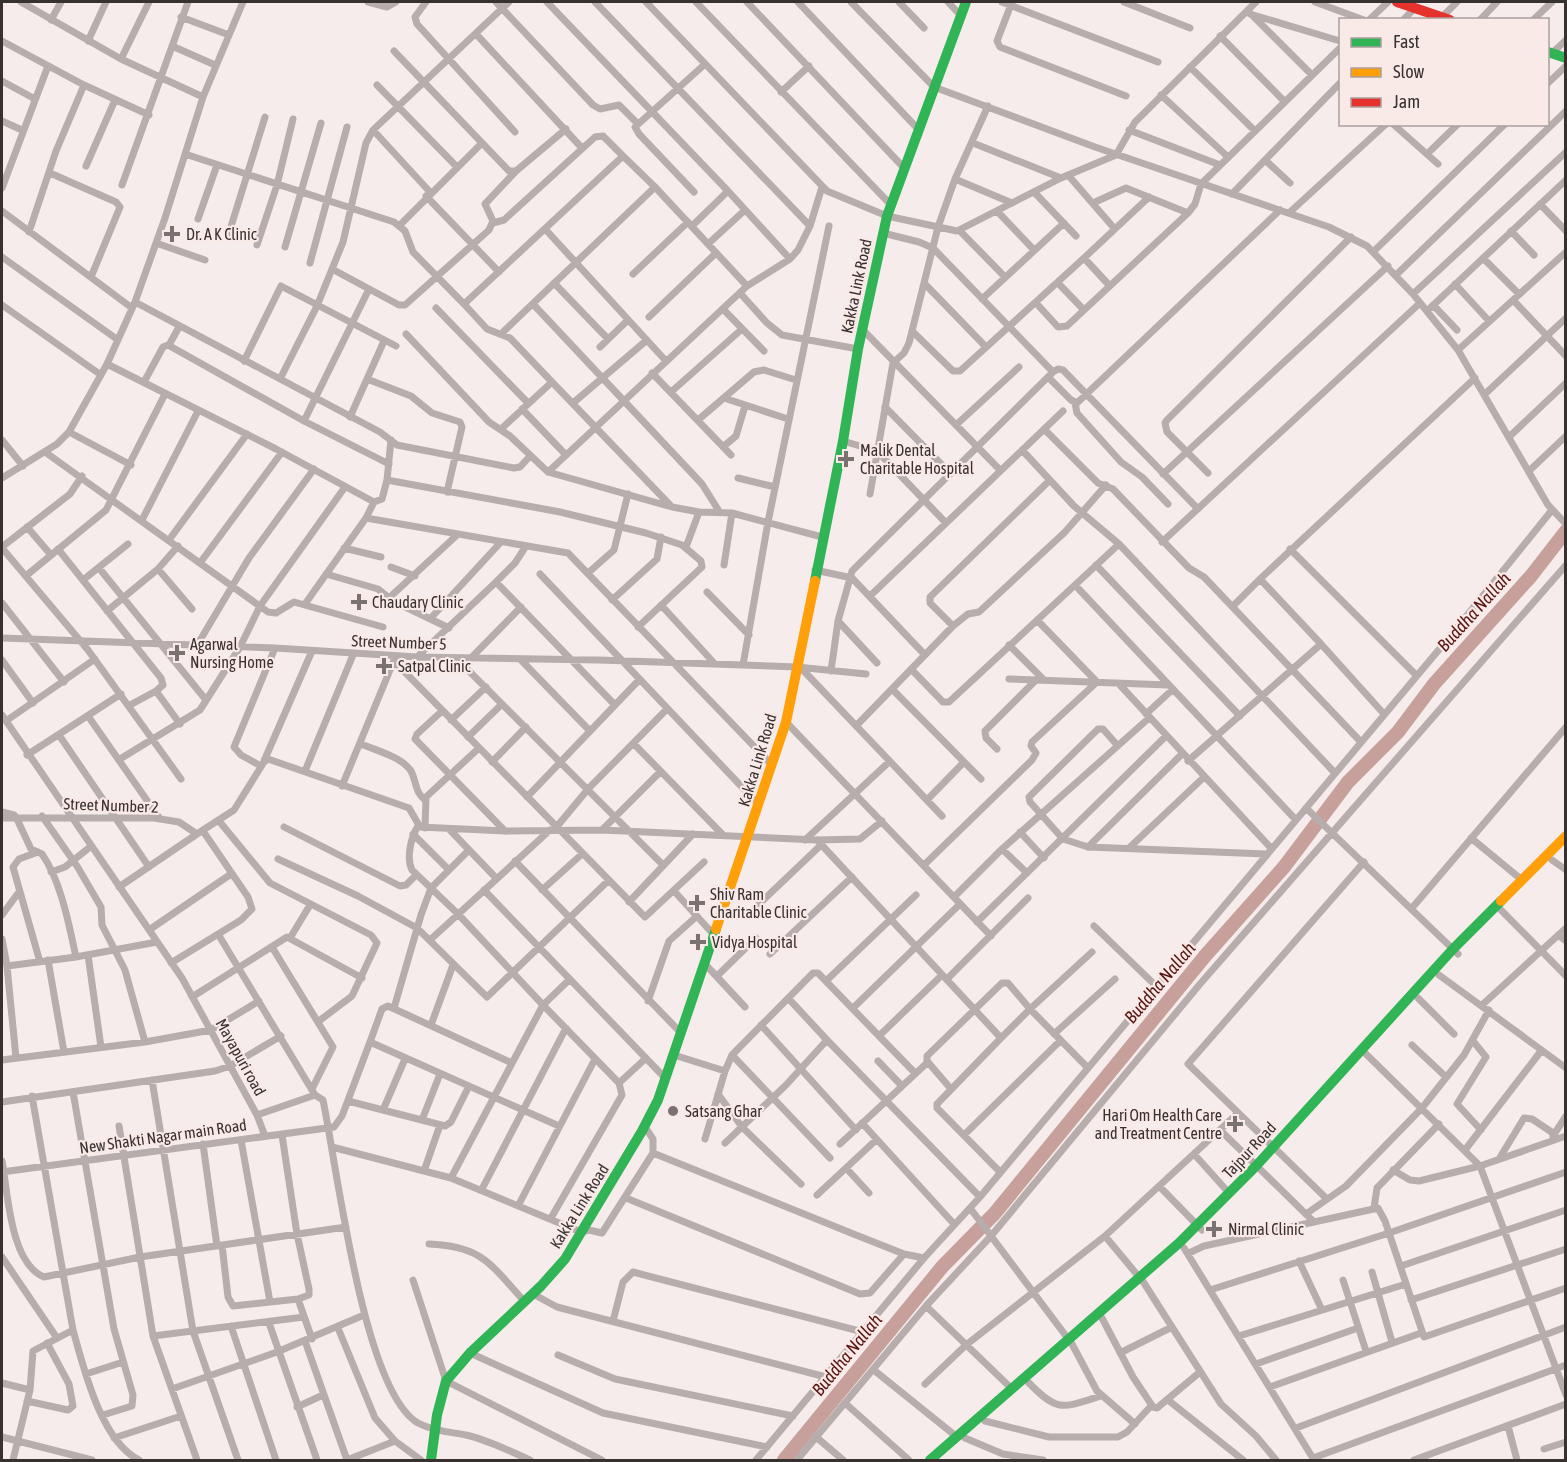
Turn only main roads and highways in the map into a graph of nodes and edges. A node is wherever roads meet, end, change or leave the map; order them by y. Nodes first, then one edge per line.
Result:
1 (966, 2) edge
2 (1397, 2) edge
3 (1446, 18) edge
4 (1549, 53) edge
5 (1566, 58) edge
6 (1566, 836) edge
7 (1566, 846) edge
8 (1456, 952) junction
9 (1276, 1150) junction
10 (1259, 1169) junction
11 (1199, 1228) junction
12 (1142, 1280) junction
13 (1070, 1341) junction
14 (961, 1438) junction
15 (431, 1461) edge
16 (930, 1461) edge
17 (941, 1461) edge

1 - 15 main road, Kakka Link Road
2 - 3 main road
4 - 5 main road
6 - 8 main road, Tajpur Road
7 - 8 main road, Tajpur Road
8 - 9 main road, Tajpur Road
8 - 9 main road, Tajpur Road
9 - 10 main road, Tajpur Road
10 - 11 main road, Tajpur Road
10 - 11 main road, Tajpur Road
11 - 12 main road, Tajpur Road
11 - 12 main road, Tajpur Road
12 - 13 main road, Tajpur Road
12 - 13 main road, Tajpur Road
13 - 14 main road, Tajpur Road
13 - 14 main road, Tajpur Road
14 - 16 main road, Tajpur Road
14 - 17 main road, Tajpur Road

